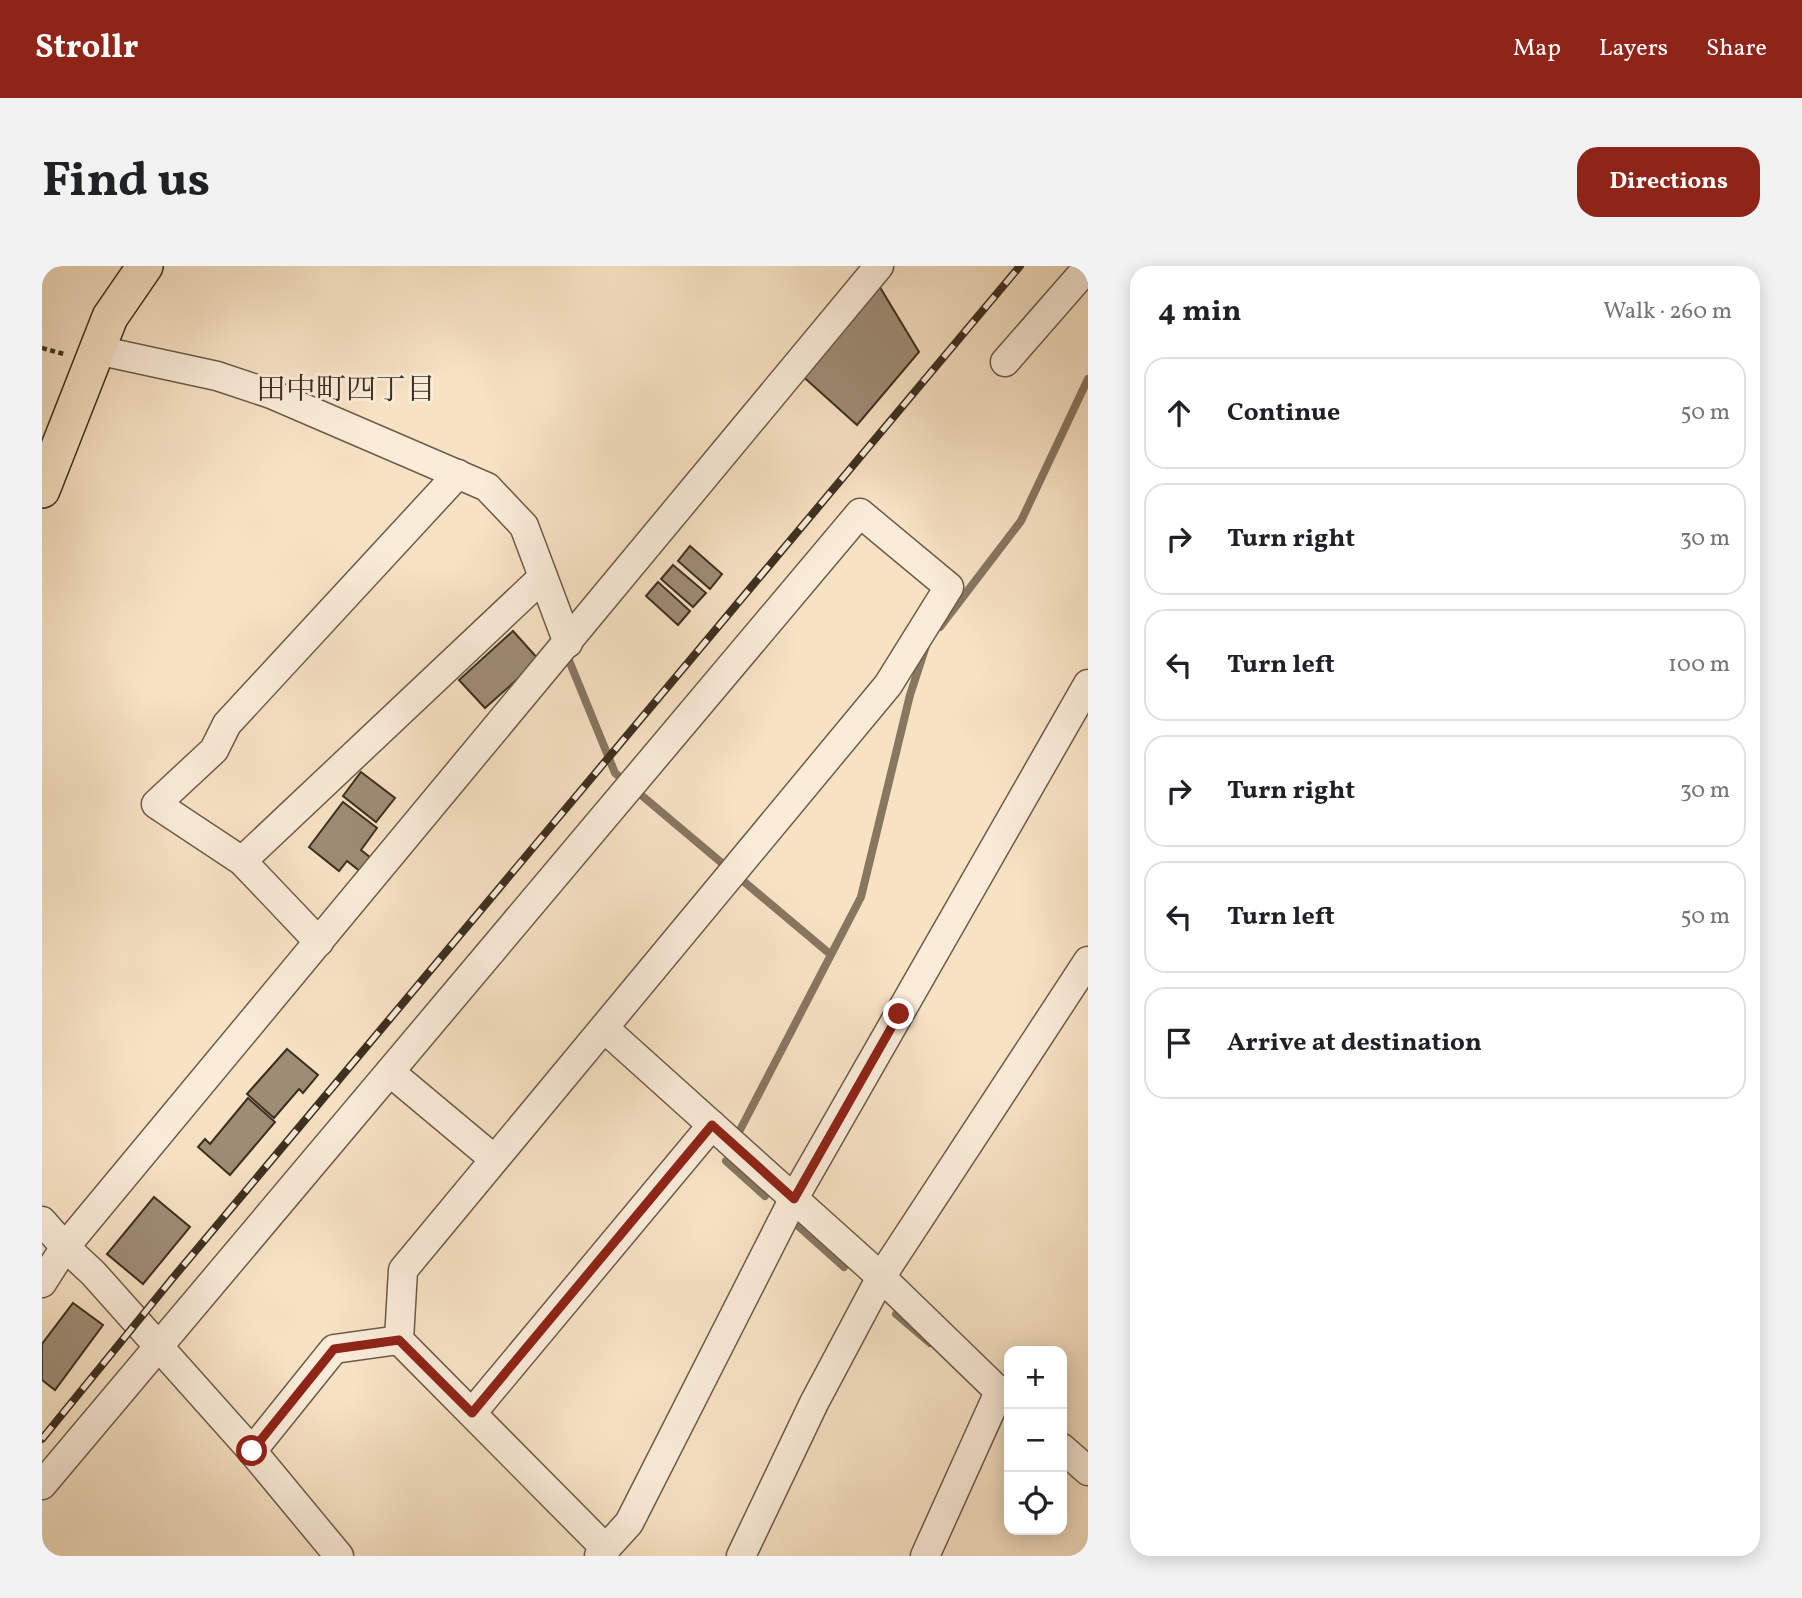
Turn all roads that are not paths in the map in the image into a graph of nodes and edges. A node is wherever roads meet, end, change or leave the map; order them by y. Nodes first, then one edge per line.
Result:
1 (145, 266) edge
2 (879, 266) edge
3 (1088, 267) edge
4 (97, 350) junction
5 (1005, 362) dead end
6 (458, 474) junction
7 (42, 490) edge
8 (543, 577) junction
9 (568, 643) junction
10 (1088, 684) edge
11 (242, 861) junction
12 (319, 942) junction
13 (1088, 961) edge
14 (604, 1028) junction
15 (390, 1072) junction
16 (712, 1125) junction
17 (494, 1159) junction
18 (794, 1199) junction
19 (42, 1221) edge
20 (65, 1247) junction
21 (881, 1277) junction
22 (42, 1283) edge
23 (399, 1340) junction
24 (158, 1347) junction
25 (1004, 1397) edge
26 (472, 1413) junction
27 (252, 1451) junction
28 (1067, 1452) edge
29 (1088, 1471) edge
30 (42, 1485) edge
31 (603, 1552) edge
32 (339, 1556) edge
33 (741, 1556) edge
34 (926, 1556) edge

1 - 4 main road
2 - 9 street
3 - 5 street
4 - 6 street
4 - 7 main road
6 - 8 street
6 - 11 street
8 - 9 street
8 - 11 street
9 - 12 street
10 - 18 street
11 - 12 street
12 - 20 street
13 - 21 street
14 - 15 street
14 - 16 street
14 - 17 street
15 - 17 street
15 - 24 street
16 - 18 street
16 - 26 street
17 - 23 street
18 - 21 street
18 - 31 street
19 - 20 street
20 - 22 street
20 - 24 street
21 - 25 street
21 - 33 street
23 - 26 street
23 - 27 street
24 - 27 street
24 - 30 street
25 - 34 street
26 - 31 street
27 - 32 street
28 - 29 street

